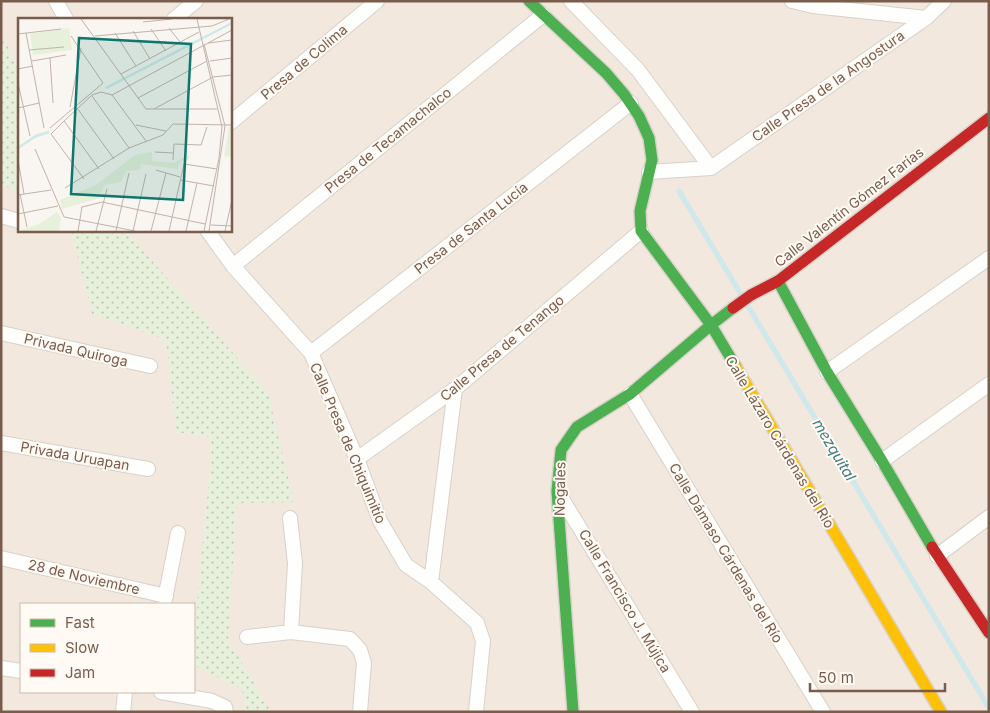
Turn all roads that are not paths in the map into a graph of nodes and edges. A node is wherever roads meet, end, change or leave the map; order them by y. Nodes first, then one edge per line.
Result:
1 (56, 1) edge
2 (196, 1) edge
3 (377, 1) edge
4 (529, 1) edge
5 (572, 1) edge
6 (792, 1) edge
7 (944, 1) edge
8 (543, 15) junction
9 (65, 18) edge
10 (175, 18) edge
11 (926, 18) junction
12 (631, 103) junction
13 (989, 118) edge
14 (231, 122) edge
15 (711, 168) junction
16 (649, 172) junction
17 (1, 216) edge
18 (18, 221) edge
19 (208, 231) edge
20 (641, 231) junction
21 (989, 258) edge
22 (233, 266) junction
23 (778, 281) junction
24 (726, 314) joint
25 (711, 325) junction
26 (1, 333) edge
27 (311, 353) junction
28 (150, 366) dead end
29 (827, 372) junction
30 (989, 384) edge
31 (455, 389) junction
32 (630, 394) junction
33 (1, 443) edge
34 (357, 459) junction
35 (882, 461) junction
36 (148, 469) dead end
37 (558, 491) junction
38 (989, 517) edge
39 (290, 518) dead end
40 (178, 533) dead end
41 (937, 556) junction
42 (1, 558) edge
43 (431, 582) junction
44 (165, 600) edge
45 (291, 632) junction
46 (989, 633) edge
47 (247, 637) dead end
48 (1, 668) edge
49 (20, 671) edge
50 (125, 693) edge
51 (167, 693) edge
52 (225, 710) edge
53 (123, 712) edge
54 (360, 712) edge
55 (476, 712) edge
56 (573, 712) edge
57 (692, 712) edge
58 (823, 712) edge
59 (941, 712) edge

1 - 9 street
2 - 10 street
3 - 14 street, Presa de Colima
4 - 8 street
5 - 15 street
6 - 11 street
7 - 11 street, Calle Presa de la Angostura
8 - 12 street
8 - 22 street, Presa de Tecamachalco
11 - 15 street, Calle Presa de la Angostura
12 - 16 street
12 - 27 street, Presa de Santa Lucía
13 - 23 street, Calle Valentín Gómez Farías
15 - 16 street
16 - 20 street
17 - 18 street
19 - 22 street, Calle Presa de Chiquimitío
20 - 25 street, Calle Lázaro Cárdenas del Río
20 - 31 street, Calle Presa de Tenango
21 - 29 street
22 - 27 street, Calle Presa de Chiquimitío
23 - 24 street, Calle Valentín Gómez Farías
23 - 29 street
24 - 25 street, Nogales
25 - 32 street, Nogales
25 - 59 street, Calle Lázaro Cárdenas del Río
26 - 28 street, Privada Quiroga
27 - 34 street, Calle Presa de Chiquimitío
29 - 35 street
30 - 35 street
31 - 34 street, Calle Presa de Tenango
31 - 43 street
32 - 37 street, Nogales
32 - 58 street, Calle Dámaso Cárdenas del Río
33 - 36 street, Privada Uruapan
34 - 43 street, Calle Presa de Chiquimitío
35 - 41 street
37 - 56 street, Nogales
37 - 57 street, Calle Francisco J. Mújica
38 - 41 street
39 - 45 street
40 - 44 street, 28 de Noviembre
41 - 46 street
42 - 44 street, 28 de Noviembre
43 - 55 street, Calle Presa de Chiquimitío
45 - 47 street
45 - 54 street
48 - 49 street
50 - 53 street
51 - 52 street

